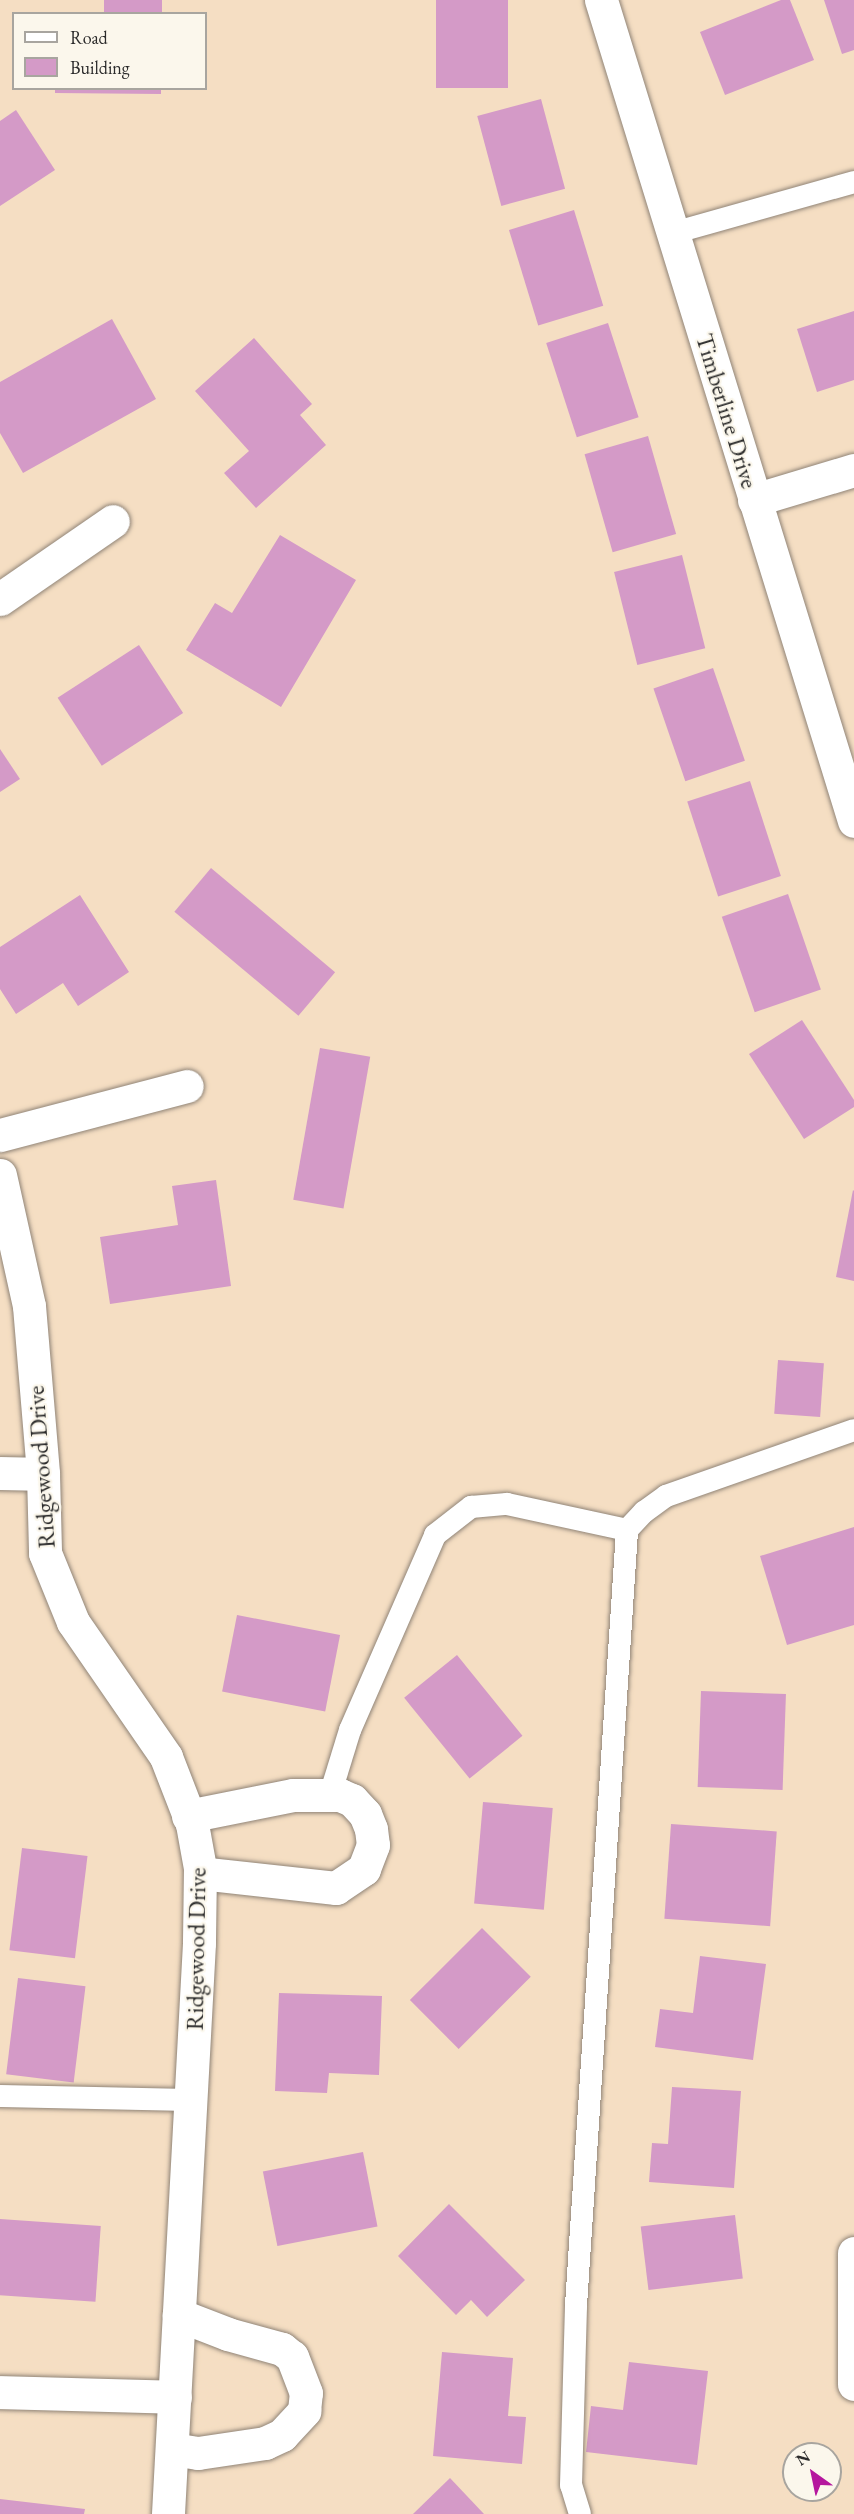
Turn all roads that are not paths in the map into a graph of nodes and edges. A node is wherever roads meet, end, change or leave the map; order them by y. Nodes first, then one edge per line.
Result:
1 (601, 0) edge
2 (854, 182) edge
3 (672, 233) junction
4 (854, 470) edge
5 (754, 500) junction
6 (113, 521) dead end
7 (0, 599) edge
8 (852, 810) edge
9 (187, 1086) dead end
10 (0, 1135) edge
11 (0, 1175) edge
12 (854, 1430) edge
13 (0, 1473) edge
14 (43, 1474) junction
15 (627, 1530) junction
16 (330, 1795) junction
17 (188, 1816) junction
18 (201, 1873) junction
19 (0, 2096) edge
20 (190, 2100) junction
21 (854, 2253) edge
22 (179, 2315) junction
23 (854, 2384) edge
24 (0, 2392) edge
25 (174, 2397) junction
26 (172, 2449) junction
27 (168, 2514) edge
28 (580, 2514) edge

1 - 3 street, Timberline Drive
2 - 3 lane
3 - 5 street, Timberline Drive
4 - 5 street
5 - 8 street, Timberline Drive
6 - 7 street
9 - 10 street
11 - 14 street, Ridgewood Drive
12 - 15 lane
13 - 14 street
14 - 17 street, Ridgewood Drive
15 - 16 lane
15 - 28 lane
16 - 17 street
16 - 18 street
17 - 18 street, Ridgewood Drive
18 - 20 street, Ridgewood Drive
19 - 20 lane
20 - 22 street, Ridgewood Drive
21 - 23 street
22 - 25 street, Ridgewood Drive
22 - 26 street
24 - 25 street
25 - 26 street, Ridgewood Drive
26 - 27 street, Ridgewood Drive

